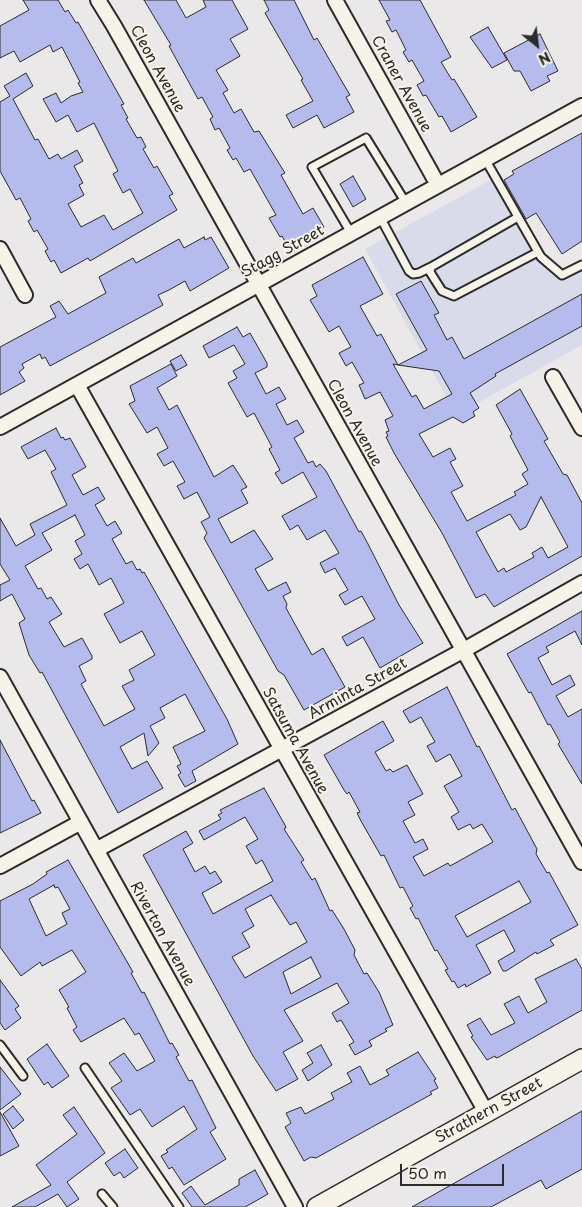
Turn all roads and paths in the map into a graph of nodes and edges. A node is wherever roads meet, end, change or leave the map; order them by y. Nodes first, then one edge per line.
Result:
1 (98, 0) edge
2 (335, 0) edge
3 (582, 106) edge
4 (485, 159) junction
5 (438, 185) junction
6 (406, 204) junction
7 (380, 217) junction
8 (518, 217) junction
9 (350, 233) junction
10 (0, 249) edge
11 (538, 252) junction
12 (582, 265) edge
13 (431, 267) junction
14 (258, 285) junction
15 (25, 295) dead end
16 (553, 376) dead end
17 (77, 385) junction
18 (0, 427) edge
19 (582, 428) edge
20 (582, 583) edge
21 (464, 650) junction
22 (0, 677) edge
23 (281, 750) junction
24 (81, 822) junction
25 (96, 850) junction
26 (582, 862) edge
27 (0, 866) edge
28 (0, 1045) edge
29 (582, 1059) edge
30 (85, 1068) dead end
31 (23, 1076) dead end
32 (486, 1112) junction
33 (102, 1194) dead end
34 (114, 1207) edge
35 (179, 1207) edge
36 (295, 1207) edge
37 (317, 1207) edge

1 - 14 street, Cleon Avenue
2 - 5 street, Craner Avenue
3 - 4 street, Stagg Street
4 - 5 street, Stagg Street
4 - 8 lane
5 - 6 street, Stagg Street
6 - 7 street, Stagg Street
6 - 9 lane
7 - 9 street, Stagg Street
7 - 13 lane
8 - 11 lane
8 - 13 lane
9 - 14 street, Stagg Street
10 - 15 street
11 - 12 lane
11 - 13 lane
14 - 17 street, Stagg Street
14 - 21 street, Cleon Avenue
16 - 19 street
17 - 18 street, Stagg Street
17 - 23 street, Satsuma Avenue
20 - 21 street, Arminta Street
21 - 23 street, Arminta Street
21 - 26 street, Cleon Avenue
22 - 24 street, Riverton Avenue
23 - 25 street, Arminta Street
23 - 32 street, Satsuma Avenue
24 - 25 street, Riverton Avenue
24 - 27 street
25 - 36 street, Riverton Avenue
28 - 31 lane
29 - 32 main road, Strathern Street
30 - 35 lane
32 - 37 main road, Strathern Street
33 - 34 lane

